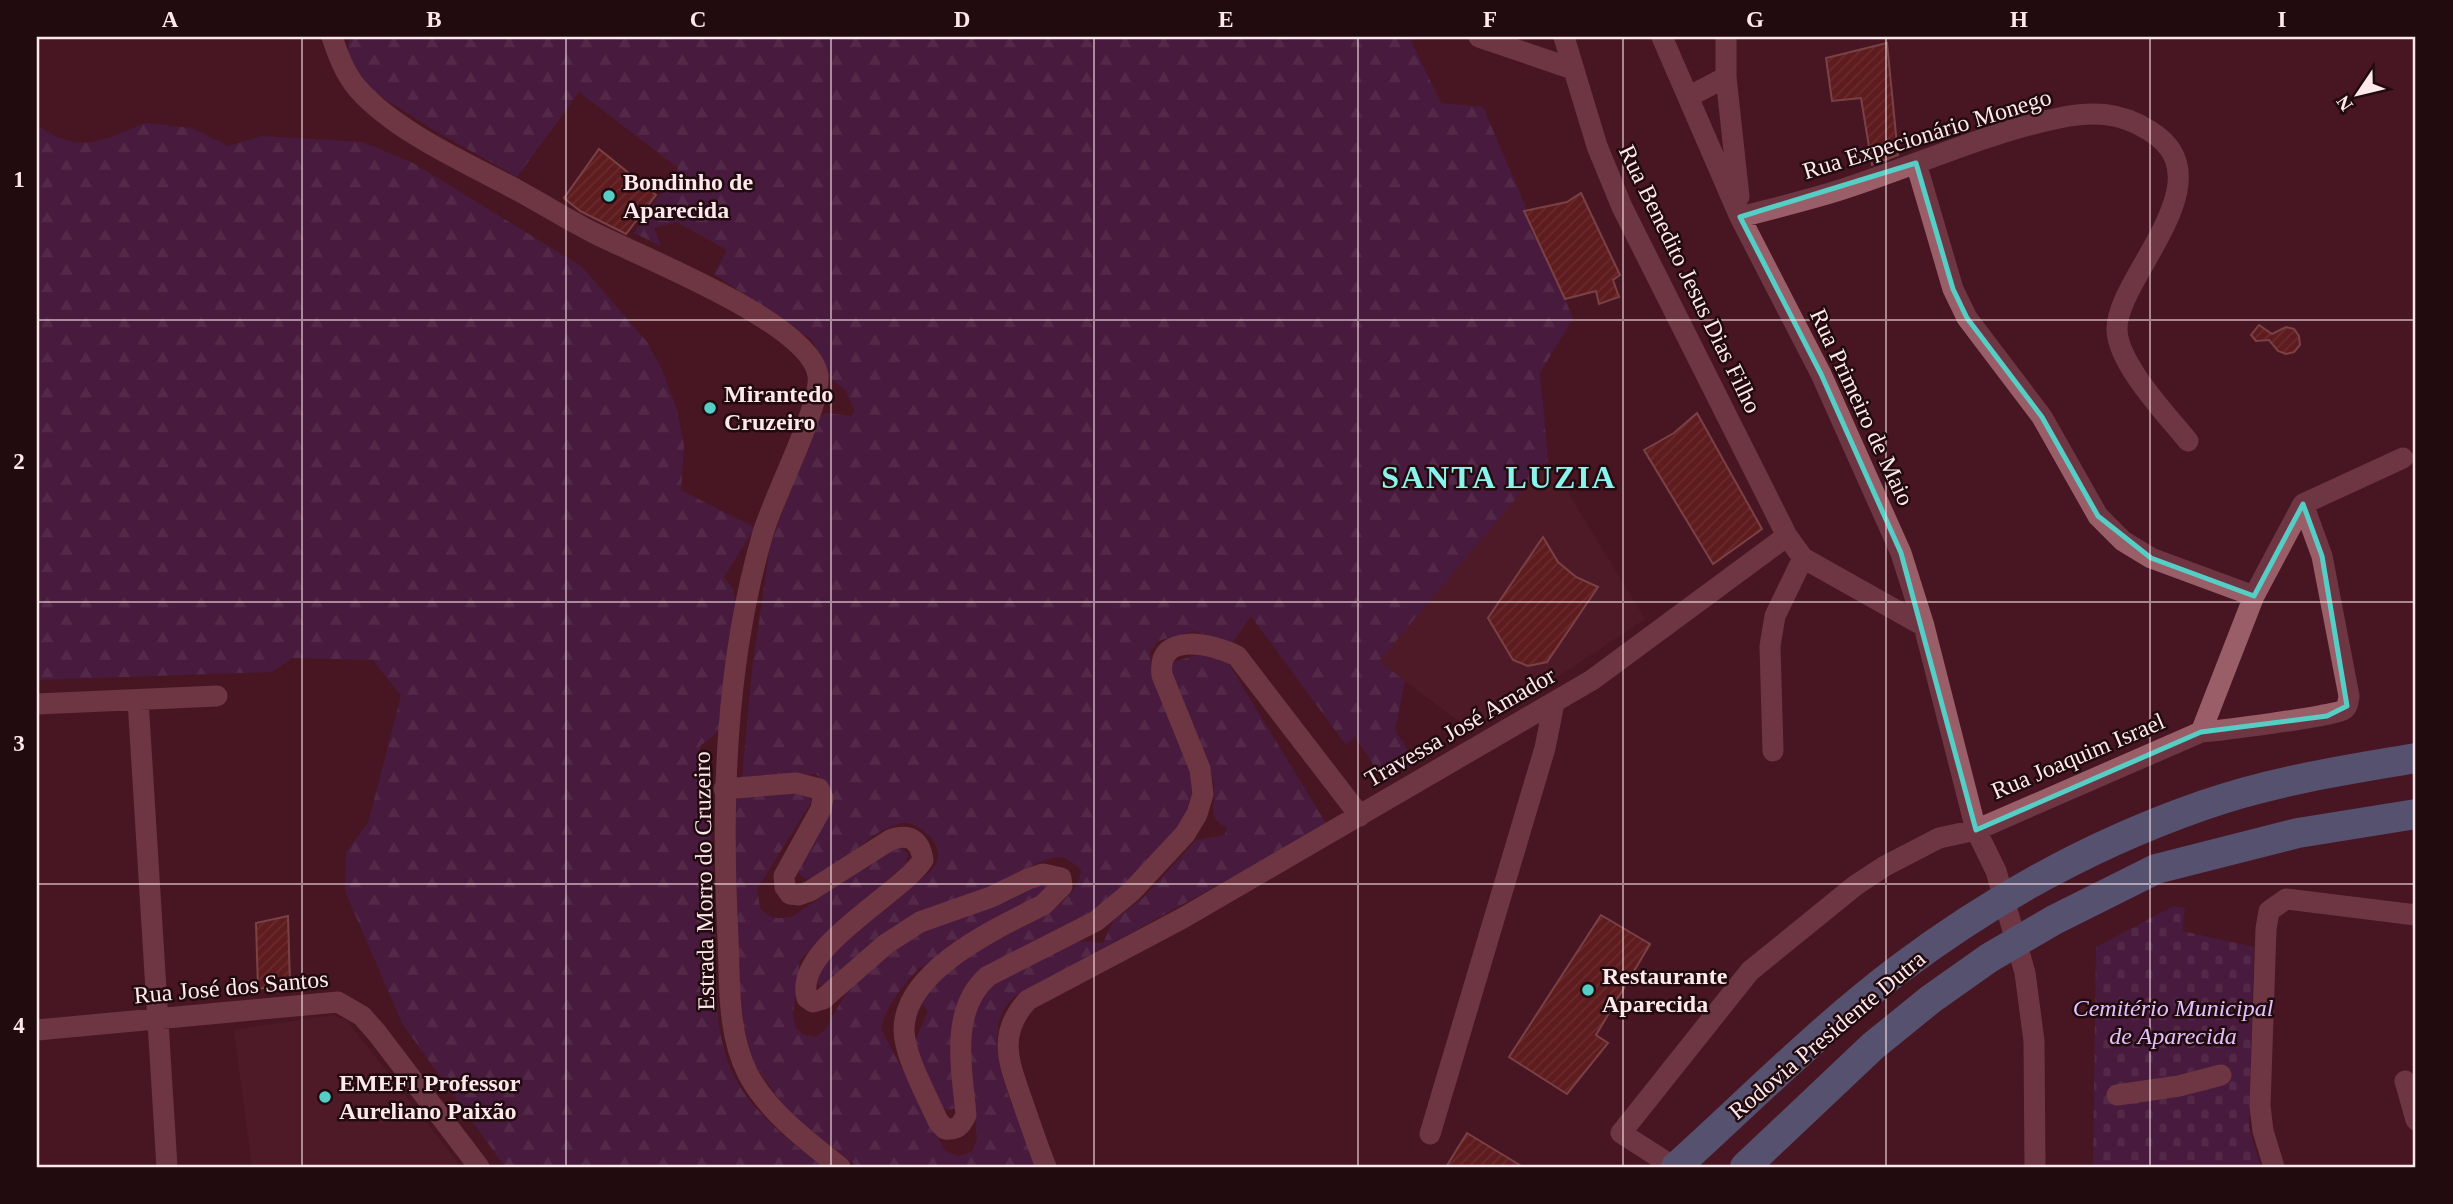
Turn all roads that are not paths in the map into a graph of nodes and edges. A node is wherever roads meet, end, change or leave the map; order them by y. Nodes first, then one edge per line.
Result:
1 (332, 37) edge
2 (1479, 37) edge
3 (1564, 37) edge
4 (1662, 37) edge
5 (1726, 37) edge
6 (1573, 69) junction
7 (1726, 77) junction
8 (1688, 97) junction
9 (1916, 163) junction
10 (1741, 217) junction
11 (2188, 440) dead end
12 (2403, 458) dead end
13 (2303, 504) junction
14 (1787, 536) junction
15 (1803, 558) junction
16 (2255, 596) junction
17 (1924, 626) junction
18 (217, 696) dead end
19 (138, 700) junction
20 (1554, 703) junction
21 (37, 704) edge
22 (2201, 732) junction
23 (1773, 751) dead end
24 (2416, 758) edge
25 (724, 789) junction
26 (2416, 814) edge
27 (1360, 816) junction
28 (1976, 830) junction
29 (2416, 915) edge
30 (159, 1019) junction
31 (37, 1030) edge
32 (2221, 1075) dead end
33 (2405, 1081) dead end
34 (2117, 1095) dead end
35 (2416, 1120) edge
36 (1430, 1134) dead end
37 (167, 1167) edge
38 (479, 1167) edge
39 (840, 1167) edge
40 (1046, 1167) edge
41 (1675, 1167) edge
42 (1745, 1167) edge
43 (2035, 1167) edge
44 (2274, 1167) edge

1 - 25 street, Estrada Morro do Cruzeiro
2 - 6 street
3 - 6 street, Rua Benedito Jesus Dias Filho
4 - 8 street
5 - 7 street
6 - 14 street, Rua Benedito Jesus Dias Filho
7 - 8 street
7 - 10 street
8 - 10 street
9 - 10 street, Rua Expecionário Monego
9 - 11 street, Rua Expecionário Monego
9 - 16 street
10 - 17 street, Rua Primeiro de Maio
12 - 13 street
13 - 16 street, Rua Joaquim Israel
13 - 22 street, Rua Joaquim Israel
14 - 15 street
14 - 20 street, Travessa José Amador
15 - 17 street
15 - 23 street
16 - 22 street, Rua Joaquim Israel
17 - 28 street, Rua Primeiro de Maio
18 - 19 street
19 - 21 street
19 - 30 street
20 - 27 street, Travessa José Amador
20 - 36 street
22 - 28 street, Rua Joaquim Israel
24 - 41 highway, Rodovia Presidente Dutra
25 - 27 street
25 - 39 street, Estrada Morro do Cruzeiro
26 - 42 highway, Rodovia Presidente Dutra
27 - 40 street, Travessa José Amador
28 - 41 street, Rua Joaquim Israel
28 - 43 street, Rua Primeiro de Maio
29 - 44 street
30 - 31 street, Rua José dos Santos
30 - 37 street
30 - 38 street, Rua José dos Santos
32 - 34 street
33 - 35 street

